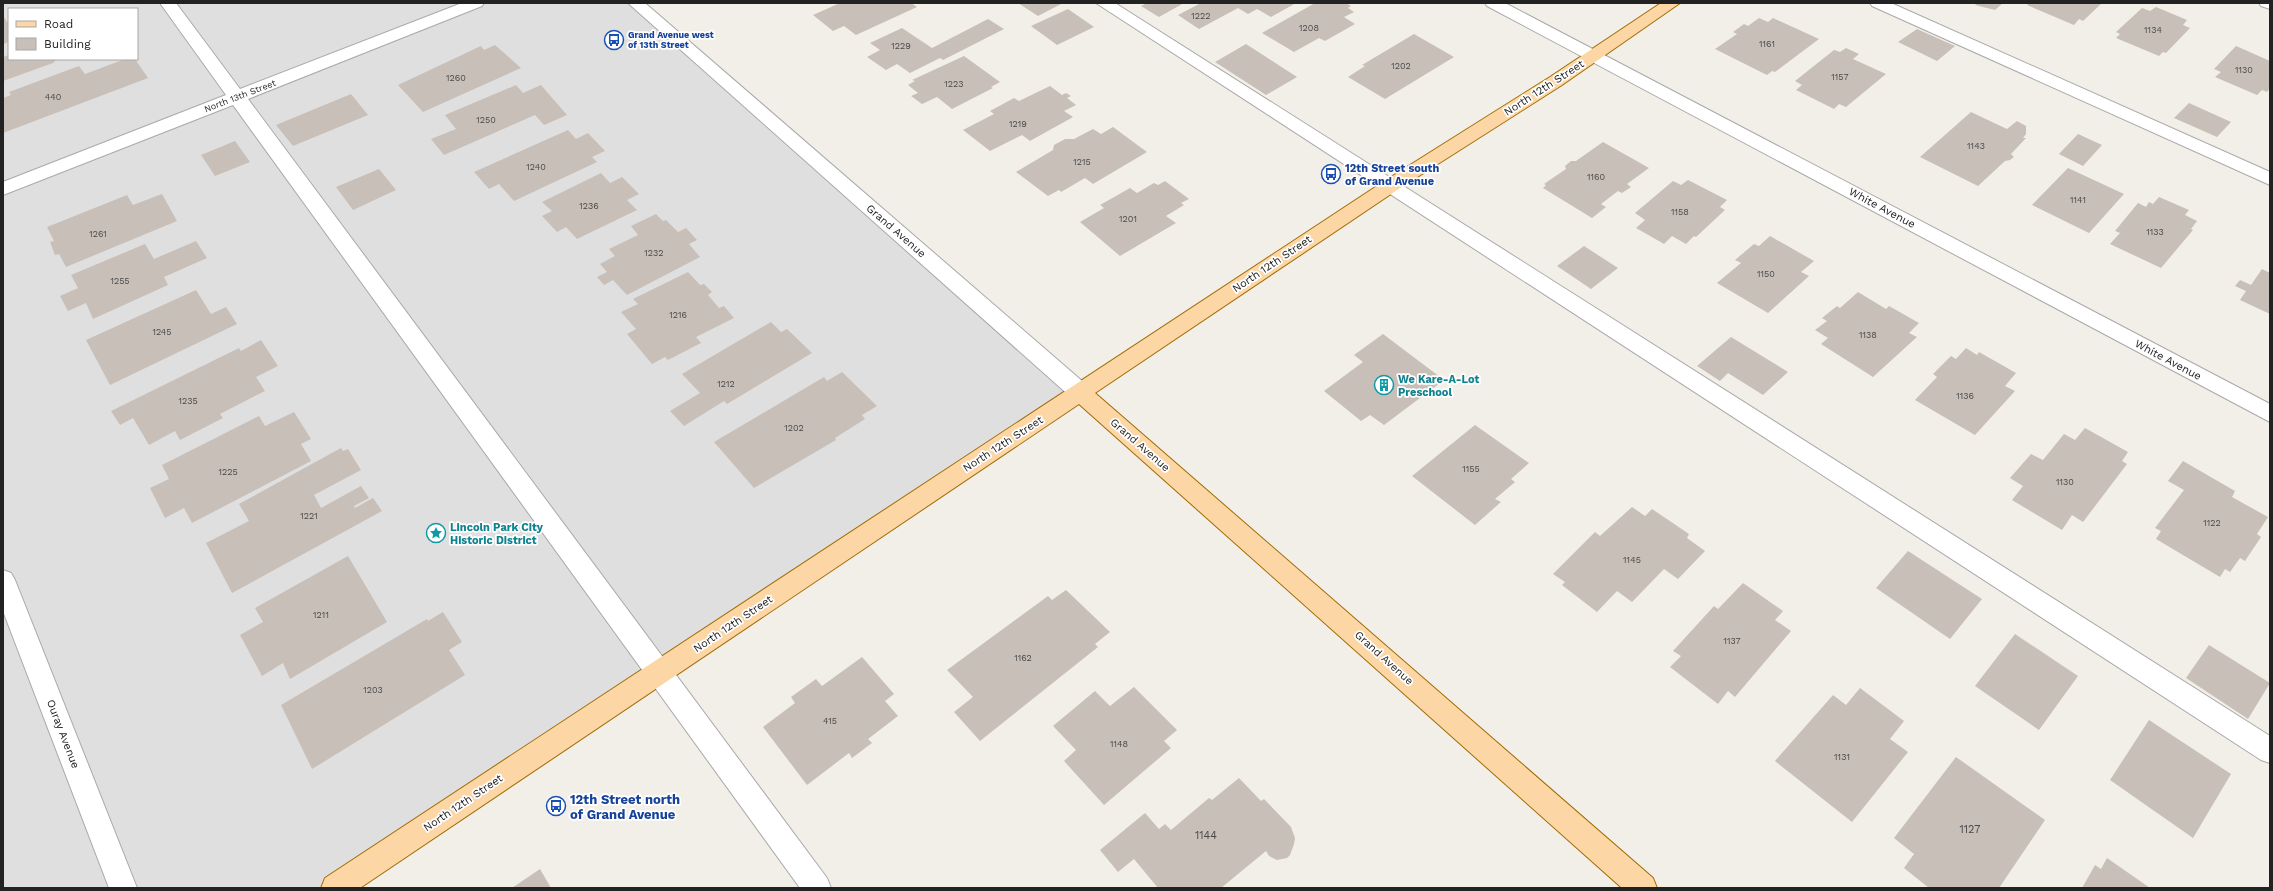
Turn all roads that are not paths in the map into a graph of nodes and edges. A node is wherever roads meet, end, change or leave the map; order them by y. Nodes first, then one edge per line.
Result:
1 (168, 3) edge
2 (476, 3) edge
3 (636, 3) edge
4 (1104, 3) edge
5 (1493, 3) edge
6 (1672, 3) edge
7 (1878, 3) edge
8 (1593, 56) junction
9 (237, 97) junction
10 (2270, 179) edge
11 (1390, 186) junction
12 (3, 189) edge
13 (1081, 392) junction
14 (2270, 414) edge
15 (3, 580) edge
16 (659, 673) junction
17 (2270, 751) edge
18 (124, 888) edge
19 (335, 888) edge
20 (817, 888) edge
21 (1643, 888) edge

1 - 9 street
2 - 9 street, North 13th Street
3 - 13 street, Grand Avenue
4 - 11 street
5 - 8 street, White Avenue
6 - 8 main road, North 12th Street
7 - 10 street
8 - 11 main road, North 12th Street
8 - 14 street, White Avenue
9 - 12 street, North 13th Street
9 - 16 street
11 - 13 main road, North 12th Street
11 - 17 street
13 - 16 main road, North 12th Street
13 - 21 main road, Grand Avenue
15 - 18 street, Ouray Avenue
16 - 19 main road, North 12th Street
16 - 20 street

